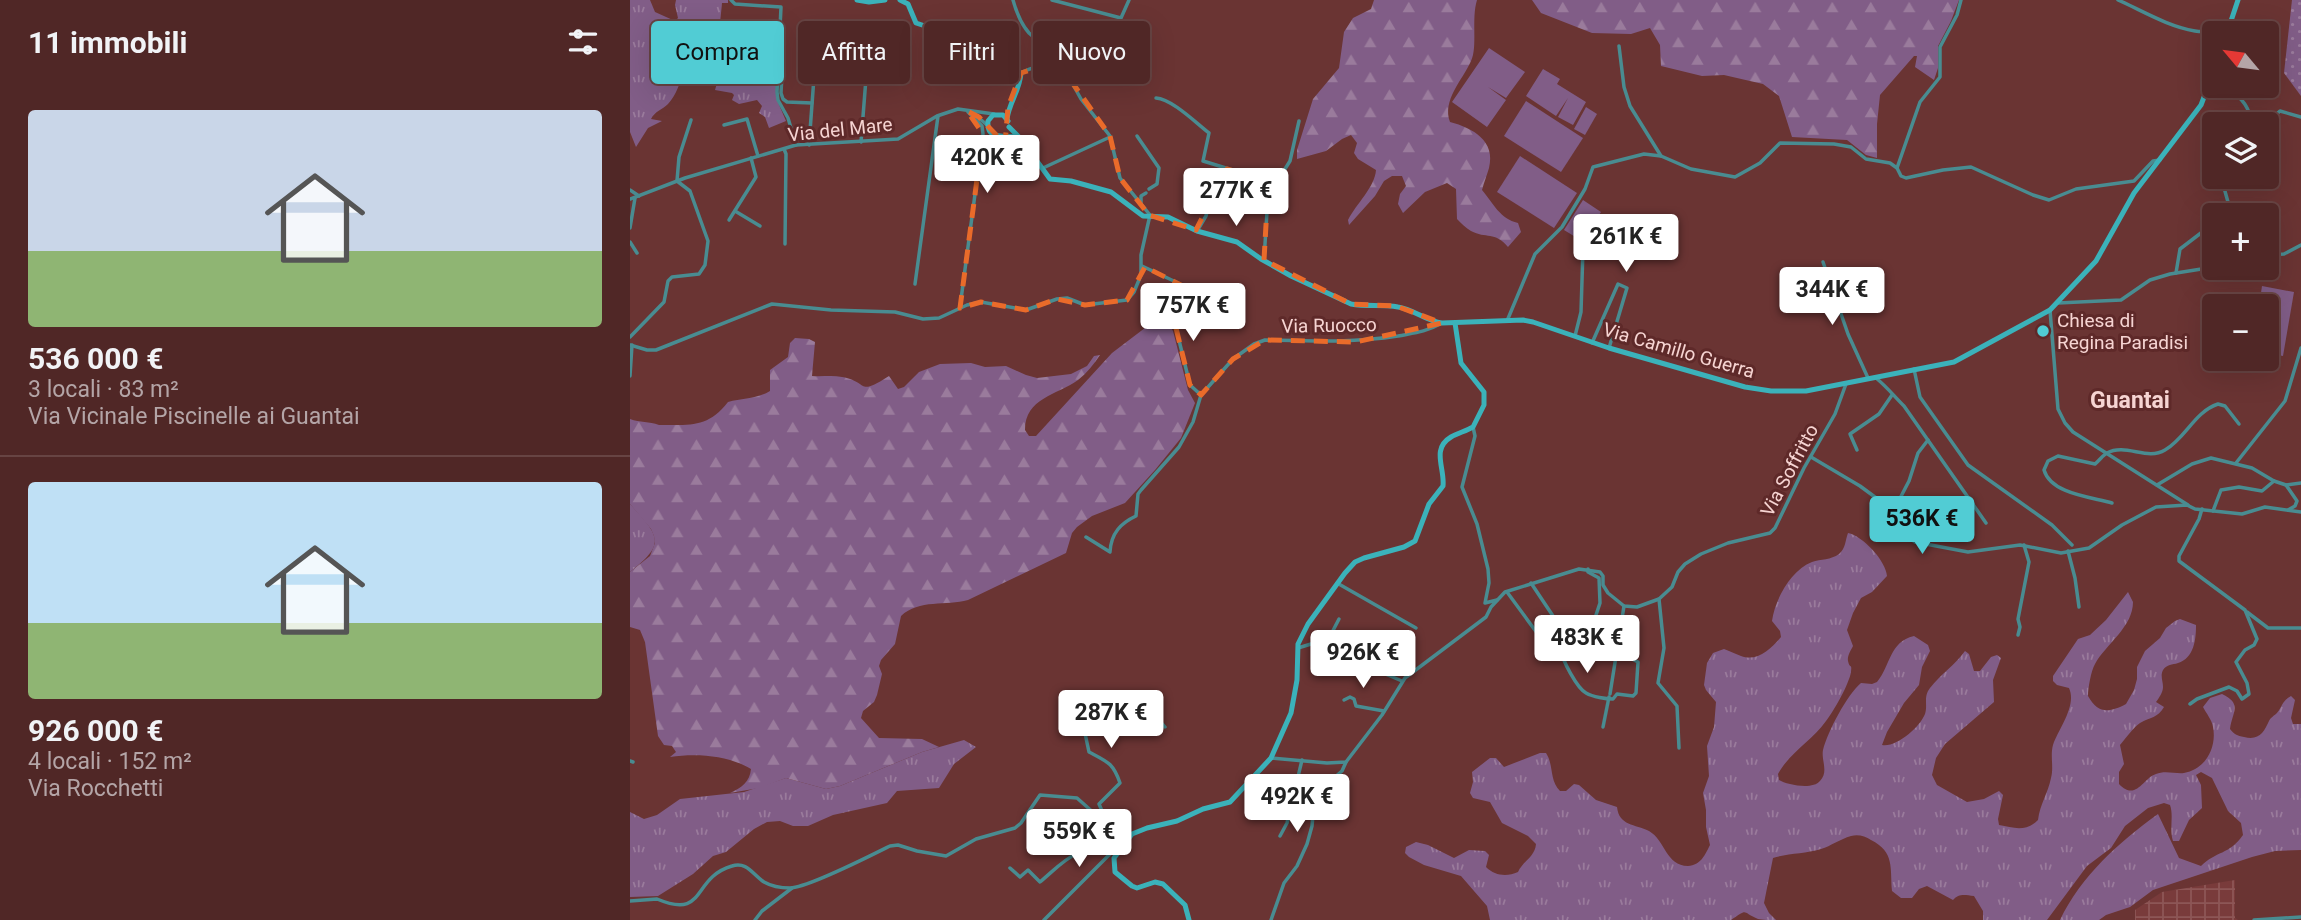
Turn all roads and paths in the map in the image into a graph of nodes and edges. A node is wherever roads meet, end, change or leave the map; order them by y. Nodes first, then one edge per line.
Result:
1 (731, 0) edge
2 (856, 0) edge
3 (885, 0) edge
4 (900, 0) edge
5 (1013, 0) edge
6 (1052, 0) edge
7 (1129, 0) edge
8 (1961, 0) edge
9 (2118, 0) edge
10 (2238, 0) edge
11 (2232, 21) edge
12 (2202, 30) edge
13 (1033, 35) edge
14 (1619, 46) dead end
15 (1033, 67) edge
16 (1021, 74) junction
17 (781, 84) edge
18 (813, 84) edge
19 (866, 84) edge
20 (1073, 84) edge
21 (1156, 98) dead end
22 (2204, 98) edge
23 (812, 103) junction
24 (1008, 107) junction
25 (969, 111) junction
26 (2279, 112) edge
27 (997, 114) junction
28 (938, 116) junction
29 (2301, 117) edge
30 (1007, 119) junction
31 (691, 120) dead end
32 (1299, 121) dead end
33 (724, 125) dead end
34 (987, 125) junction
35 (1009, 128) junction
36 (1003, 135) junction
37 (1137, 136) dead end
38 (1110, 137) junction
39 (1020, 138) junction
40 (862, 142) junction
41 (796, 145) junction
42 (809, 145) junction
43 (784, 148) junction
44 (758, 156) junction
45 (1661, 156) junction
46 (751, 158) junction
47 (2160, 160) junction
48 (1897, 168) junction
49 (1041, 169) junction
50 (1227, 169) junction
51 (677, 181) junction
52 (1275, 183) junction
53 (630, 190) edge
54 (635, 197) edge
55 (1142, 206) junction
56 (734, 211) junction
57 (1150, 215) junction
58 (729, 220) dead end
59 (760, 226) dead end
60 (630, 228) edge
61 (1197, 230) junction
62 (2202, 232) edge
63 (630, 242) edge
64 (785, 244) dead end
65 (2301, 245) edge
66 (1583, 249) dead end
67 (637, 253) dead end
68 (2279, 254) edge
69 (1264, 260) junction
70 (1823, 262) dead end
71 (1142, 266) junction
72 (2202, 269) edge
73 (2176, 273) junction
74 (915, 284) dead end
75 (2056, 303) junction
76 (960, 308) junction
77 (2050, 310) junction
78 (1507, 321) junction
79 (1442, 323) junction
80 (1455, 323) junction
81 (1575, 336) junction
82 (630, 337) edge
83 (1592, 343) junction
84 (631, 345) edge
85 (1609, 348) junction
86 (2301, 348) edge
87 (1914, 369) junction
88 (630, 376) edge
89 (1872, 379) junction
90 (1846, 384) junction
91 (1201, 395) junction
92 (1892, 396) junction
93 (2239, 424) dead end
94 (1473, 427) junction
95 (1928, 440) junction
96 (1857, 450) dead end
97 (2106, 453) junction
98 (1811, 457) junction
99 (2235, 463) junction
100 (2274, 481) junction
101 (2301, 483) edge
102 (2157, 485) junction
103 (2286, 485) junction
104 (2112, 503) dead end
105 (2187, 505) junction
106 (2202, 509) junction
107 (2288, 510) junction
108 (2213, 511) junction
109 (2301, 512) edge
110 (1986, 523) dead end
111 (1899, 528) junction
112 (1086, 537) dead end
113 (2024, 545) junction
114 (2072, 545) dead end
115 (2068, 551) junction
116 (1588, 569) junction
117 (1337, 583) junction
118 (1531, 583) junction
119 (1507, 592) junction
120 (1659, 599) junction
121 (1498, 600) junction
122 (1624, 606) junction
123 (2079, 607) dead end
124 (2245, 610) junction
125 (1339, 619) dead end
126 (1416, 628) dead end
127 (2301, 628) edge
128 (1591, 630) junction
129 (1370, 635) dead end
130 (2018, 635) dead end
131 (1590, 636) junction
132 (1319, 646) junction
133 (1298, 648) junction
134 (1561, 649) dead end
135 (1551, 652) dead end
136 (1621, 657) dead end
137 (1355, 660) junction
138 (1402, 681) junction
139 (1609, 697) junction
140 (1344, 701) dead end
141 (2190, 704) dead end
142 (1384, 711) junction
143 (1165, 727) dead end
144 (1603, 727) dead end
145 (1679, 748) dead end
146 (1270, 758) junction
147 (1302, 760) junction
148 (1346, 762) junction
149 (1105, 823) junction
150 (1121, 832) junction
151 (1280, 836) dead end
152 (1128, 838) junction
153 (1010, 868) dead end
154 (792, 888) junction
155 (630, 901) edge
156 (696, 904) dead end
157 (671, 912) dead end
158 (2301, 917) edge
159 (755, 920) edge
160 (1044, 920) edge
161 (1189, 920) edge
162 (1271, 920) edge
163 (2254, 920) edge
164 (2276, 920) edge

1 - 41 street
2 - 3 street
4 - 16 street
5 - 13 street
6 - 7 street
8 - 48 street
9 - 12 street
10 - 11 street
14 - 45 street
15 - 16 street
16 - 24 street
17 - 23 street
18 - 23 street
19 - 40 street
20 - 38 street
21 - 50 street
22 - 47 street
23 - 42 street
24 - 27 street
24 - 30 street
25 - 27 street, Via del Mare
25 - 28 street, Via del Mare
25 - 34 street
25 - 76 street
26 - 29 street
27 - 30 street
27 - 34 street
28 - 40 street, Via del Mare
28 - 74 street
30 - 35 street
31 - 51 street
32 - 52 street
33 - 44 street
34 - 36 street
35 - 36 street
35 - 39 street
36 - 39 street
37 - 55 street
38 - 49 street
38 - 55 street
39 - 49 street
40 - 42 street, Via del Mare
41 - 42 street, Via del Mare
41 - 43 street, Via del Mare
43 - 44 street, Via del Mare
43 - 64 street
44 - 46 street, Via del Mare
45 - 48 street
45 - 78 street
46 - 51 street, Via del Mare
46 - 56 street
47 - 48 street
47 - 75 street
49 - 57 street, Via Camillo Guerra
50 - 52 street
50 - 61 street
51 - 54 street, Via del Mare
51 - 82 street
52 - 69 street
53 - 54 street
54 - 60 street
55 - 57 street
56 - 58 street
56 - 59 street
57 - 61 street, Via Camillo Guerra
57 - 71 street
61 - 69 street, Via Camillo Guerra
62 - 73 street
63 - 67 street
65 - 68 street
66 - 81 street
69 - 79 street, Via Camillo Guerra
70 - 89 street
71 - 76 street
71 - 91 street
72 - 73 street
73 - 75 street
75 - 77 street
76 - 84 street
77 - 87 street, Via Camillo Guerra
77 - 97 street
78 - 80 street, Via Camillo Guerra
78 - 81 street, Via Camillo Guerra
79 - 80 street, Via Camillo Guerra
79 - 91 street, Via Ruocco
80 - 94 street
81 - 83 street, Via Camillo Guerra
83 - 85 street, Via Camillo Guerra
83 - 85 street
84 - 88 street
85 - 90 street, Via Camillo Guerra
86 - 99 street
87 - 89 street, Via Camillo Guerra
87 - 114 street
89 - 90 street, Via Camillo Guerra
89 - 92 street
90 - 98 street, Via Soffritto
91 - 112 street, Via Ruocco
92 - 95 street
92 - 96 street
93 - 97 street
94 - 117 street
94 - 121 street
95 - 110 street
95 - 111 street
97 - 102 street
97 - 104 street
98 - 111 street
98 - 120 street, Via Soffritto
99 - 100 street
99 - 102 street
100 - 103 street
100 - 108 street
101 - 103 street
102 - 105 street
103 - 107 street
105 - 106 street
105 - 115 street
106 - 108 street
106 - 124 street
107 - 108 street
107 - 109 street
111 - 113 street
113 - 115 street
113 - 130 street
115 - 123 street
116 - 118 street
116 - 122 street
116 - 128 street
117 - 126 street
117 - 133 street
118 - 119 street
118 - 131 street
119 - 121 street
119 - 135 street
120 - 122 street
120 - 145 street
121 - 138 street
122 - 139 street
124 - 127 street
124 - 141 street
125 - 132 street
128 - 131 street
128 - 131 street
129 - 137 street
132 - 133 street
132 - 137 street
133 - 146 street
134 - 139 street
136 - 139 street
137 - 138 street
138 - 142 street
139 - 144 street
140 - 142 street
142 - 148 street
143 - 149 street
146 - 147 street
146 - 152 street
147 - 148 street
147 - 151 street
148 - 162 street
149 - 150 street
149 - 154 street
150 - 152 street
150 - 153 street
152 - 160 street
152 - 161 street
154 - 156 street
154 - 159 street
155 - 157 street
158 - 164 street
163 - 164 street

